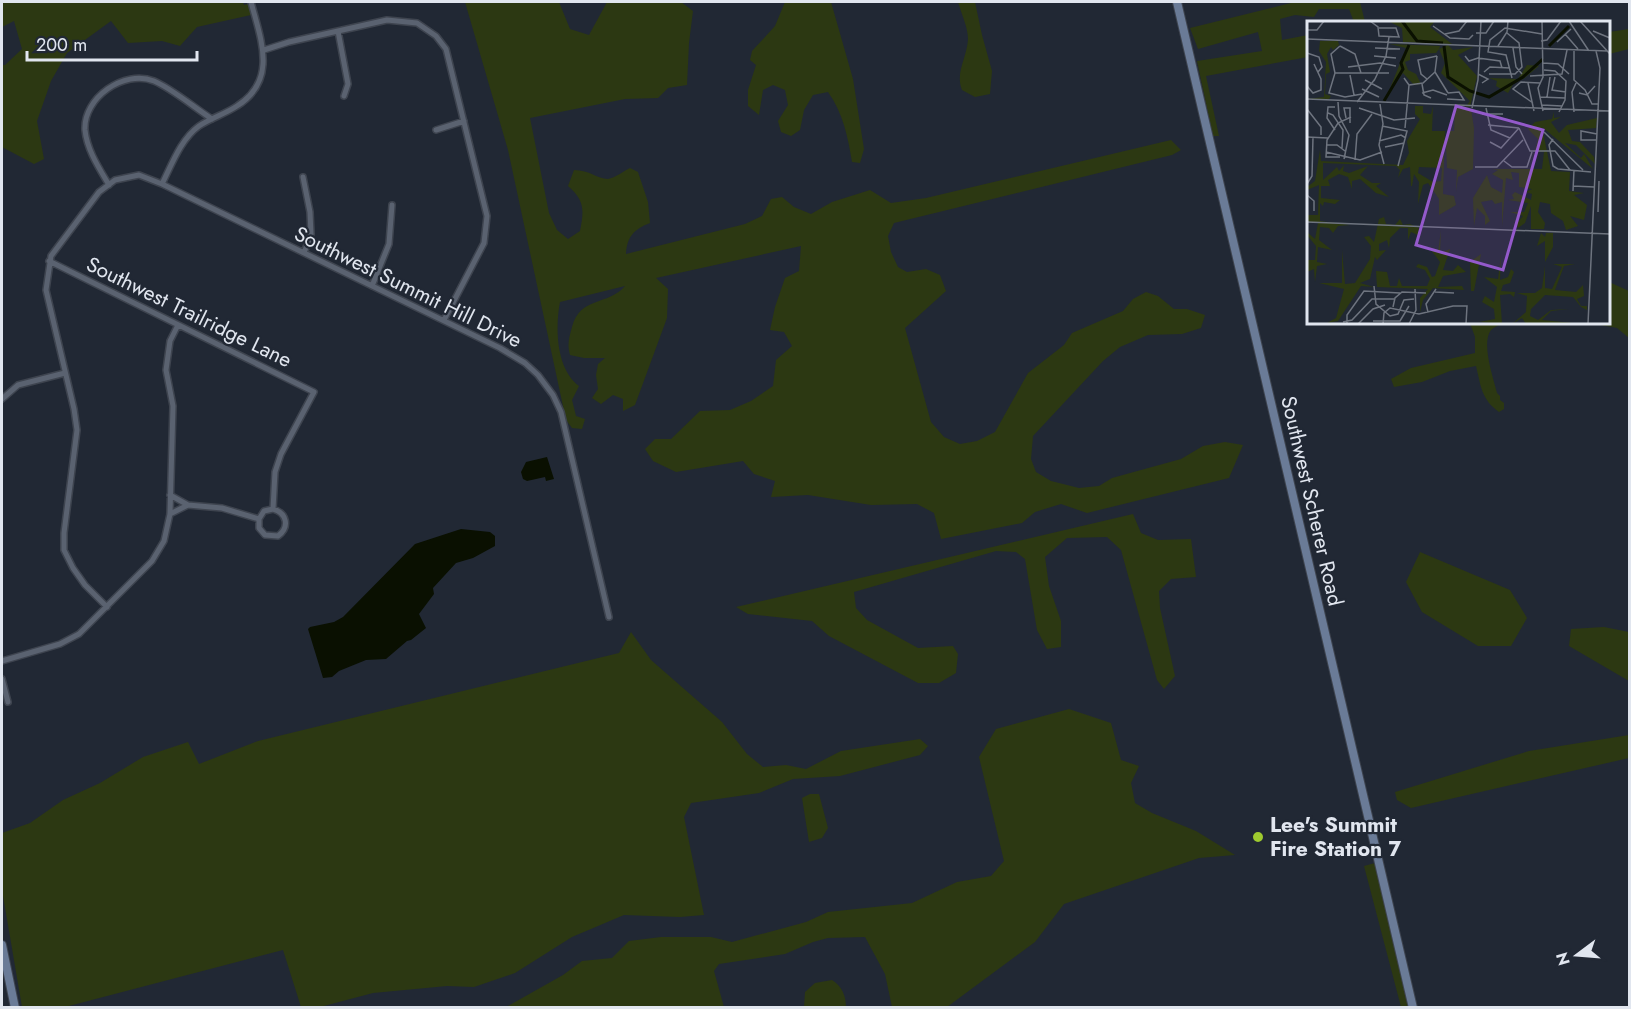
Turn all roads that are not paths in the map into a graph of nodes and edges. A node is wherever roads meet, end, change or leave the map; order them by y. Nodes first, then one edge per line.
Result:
1 (251, 2) edge
2 (1177, 2) edge
3 (338, 31) junction
4 (264, 50) junction
5 (344, 96) dead end
6 (212, 119) junction
7 (464, 121) junction
8 (436, 130) dead end
9 (303, 177) dead end
10 (162, 184) junction
11 (109, 185) junction
12 (392, 205) dead end
13 (304, 254) junction
14 (49, 261) junction
15 (372, 286) junction
16 (444, 320) junction
17 (178, 325) junction
18 (66, 373) junction
19 (2, 399) edge
20 (170, 495) junction
21 (188, 505) junction
22 (273, 509) junction
23 (170, 514) junction
24 (259, 519) junction
25 (107, 607) junction
26 (609, 617) dead end
27 (2, 660) edge
28 (2, 679) edge
29 (8, 702) dead end
30 (2, 945) edge
31 (15, 1008) edge
32 (1413, 1008) edge

1 - 4 street
2 - 32 main road, Southwest Scherer Road
3 - 4 street
3 - 5 street
3 - 7 street
4 - 6 street
6 - 10 street
6 - 11 street
7 - 8 street
7 - 16 street
9 - 13 street
10 - 11 street, Southwest Summit Hill Drive
10 - 13 street, Southwest Summit Hill Drive
11 - 14 street
12 - 15 street
13 - 15 street, Southwest Summit Hill Drive
14 - 17 street, Southwest Trailridge Lane
14 - 18 street
15 - 16 street, Southwest Summit Hill Drive
16 - 26 street, Southwest Summit Hill Drive
17 - 20 street
17 - 22 street, Southwest Trailridge Lane
18 - 19 street
18 - 25 street
20 - 21 street
20 - 23 street
21 - 23 street
21 - 24 street
22 - 24 street
22 - 24 street
23 - 25 street
25 - 27 street
28 - 29 street
30 - 31 main road

